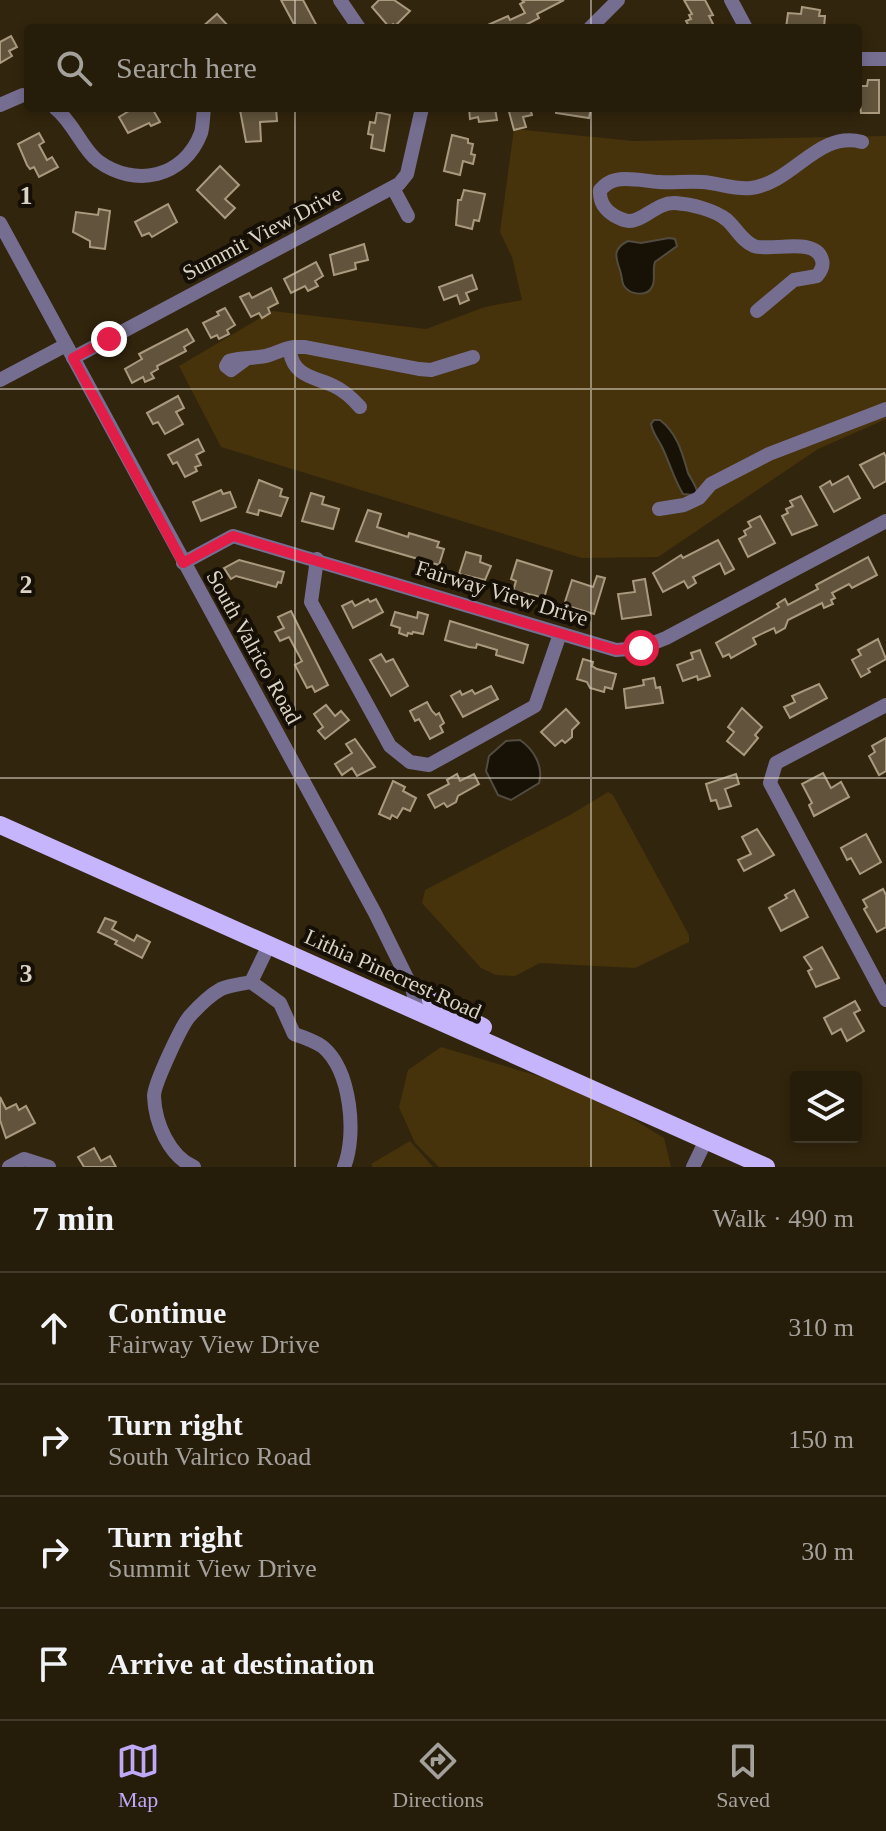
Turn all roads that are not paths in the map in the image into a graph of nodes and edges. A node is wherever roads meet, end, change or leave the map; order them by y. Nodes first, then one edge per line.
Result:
1 (340, 0) edge
2 (618, 0) edge
3 (731, 0) edge
4 (356, 24) edge
5 (596, 24) edge
6 (744, 24) edge
7 (862, 59) edge
8 (886, 59) edge
9 (24, 95) edge
10 (0, 105) edge
11 (60, 112) edge
12 (204, 112) edge
13 (421, 112) edge
14 (862, 142) dead end
15 (698, 182) junction
16 (393, 188) junction
17 (696, 207) junction
18 (408, 216) dead end
19 (0, 223) edge
20 (757, 311) dead end
21 (70, 351) junction
22 (293, 354) junction
23 (473, 357) dead end
24 (246, 359) dead end
25 (0, 380) edge
26 (360, 407) dead end
27 (886, 409) edge
28 (659, 509) dead end
29 (886, 521) edge
30 (317, 559) junction
31 (183, 563) junction
32 (560, 634) junction
33 (886, 705) edge
34 (0, 825) edge
35 (269, 945) junction
36 (251, 982) junction
37 (886, 1000) edge
38 (425, 1006) junction
39 (706, 1140) junction
40 (9, 1167) edge
41 (49, 1167) edge
42 (194, 1167) edge
43 (344, 1167) edge
44 (693, 1167) edge
45 (766, 1167) edge

1 - 4 street
2 - 5 street
3 - 6 street
7 - 8 street
9 - 10 street
11 - 12 street
13 - 16 street
14 - 15 street
15 - 17 street
15 - 17 street
16 - 18 street
16 - 21 street, Summit View Drive
17 - 20 street
19 - 21 street, South Valrico Road
21 - 25 street, Summit View Drive
21 - 31 street, South Valrico Road
22 - 23 street
22 - 24 street
22 - 26 street
27 - 28 street
29 - 32 street, Fairway View Drive
30 - 31 street, Fairway View Drive
30 - 32 street, Fairway View Drive
30 - 32 street
31 - 38 street, South Valrico Road
33 - 37 street
34 - 35 main road, Lithia Pinecrest Road
35 - 36 street
35 - 38 main road, Lithia Pinecrest Road
36 - 42 street
36 - 43 street
38 - 39 main road, Lithia Pinecrest Road
39 - 44 street
39 - 45 main road, Lithia Pinecrest Road
40 - 41 street

